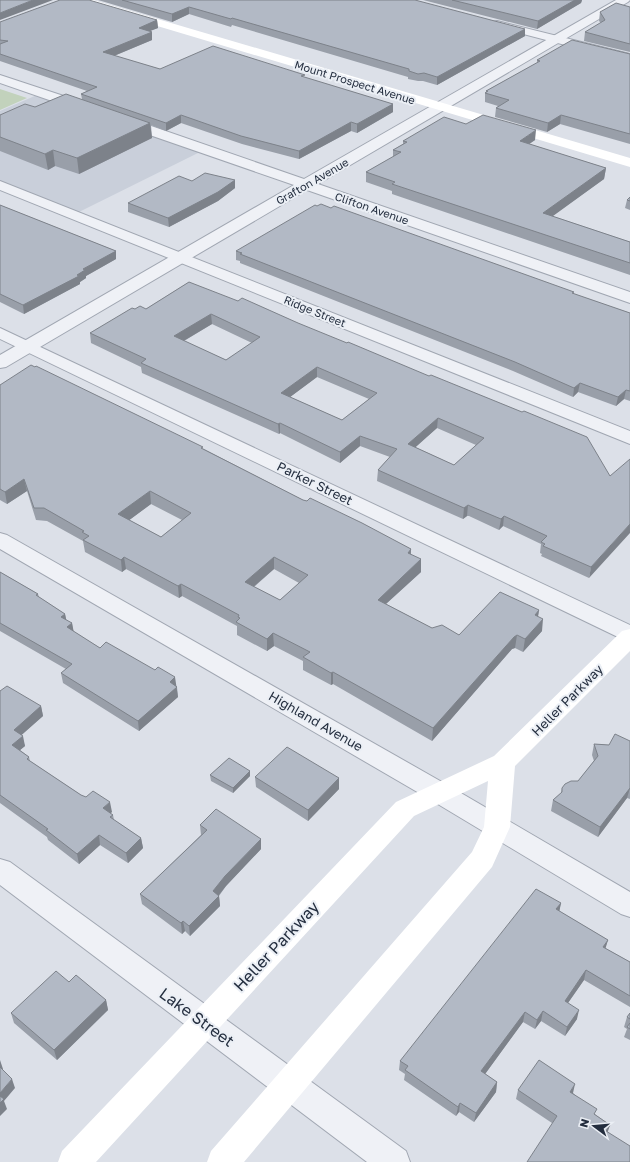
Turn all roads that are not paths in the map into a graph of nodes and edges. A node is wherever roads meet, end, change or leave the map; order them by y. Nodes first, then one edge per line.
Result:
1 (81, 0) edge
2 (624, 0) edge
3 (489, 22) edge
4 (558, 40) junction
5 (630, 58) edge
6 (0, 79) edge
7 (441, 107) junction
8 (97, 112) edge
9 (112, 118) edge
10 (630, 163) edge
11 (0, 185) edge
12 (306, 185) junction
13 (181, 256) junction
14 (630, 298) edge
15 (0, 333) edge
16 (29, 346) junction
17 (0, 363) edge
18 (630, 438) edge
19 (0, 540) edge
20 (630, 635) edge
21 (503, 763) junction
22 (440, 793) junction
23 (497, 826) junction
24 (0, 870) edge
25 (630, 906) edge
26 (204, 1022) junction
27 (288, 1084) junction
28 (74, 1162) edge
29 (223, 1162) edge
30 (394, 1162) edge

1 - 7 main road, Mount Prospect Avenue
2 - 4 street, Grafton Avenue
3 - 4 street
4 - 5 street
4 - 7 street, Grafton Avenue
6 - 8 street
7 - 10 main road, Mount Prospect Avenue
7 - 12 street, Grafton Avenue
9 - 12 street, Clifton Avenue
11 - 13 street, Ridge Street
12 - 13 street, Grafton Avenue
12 - 14 street, Clifton Avenue
13 - 16 street, Grafton Avenue
13 - 18 street, Ridge Street
15 - 16 street, Parker Street
16 - 17 street, Grafton Avenue
16 - 20 street, Parker Street
19 - 22 street, Highland Avenue
20 - 21 main road, Heller Parkway
21 - 22 main road, Heller Parkway
21 - 23 main road
22 - 23 street, Highland Avenue
22 - 26 main road, Heller Parkway
23 - 25 street, Highland Avenue
23 - 27 main road
24 - 26 street, Lake Street
26 - 27 street, Lake Street
26 - 28 main road, Heller Parkway
27 - 29 main road
27 - 30 street, Lake Street

